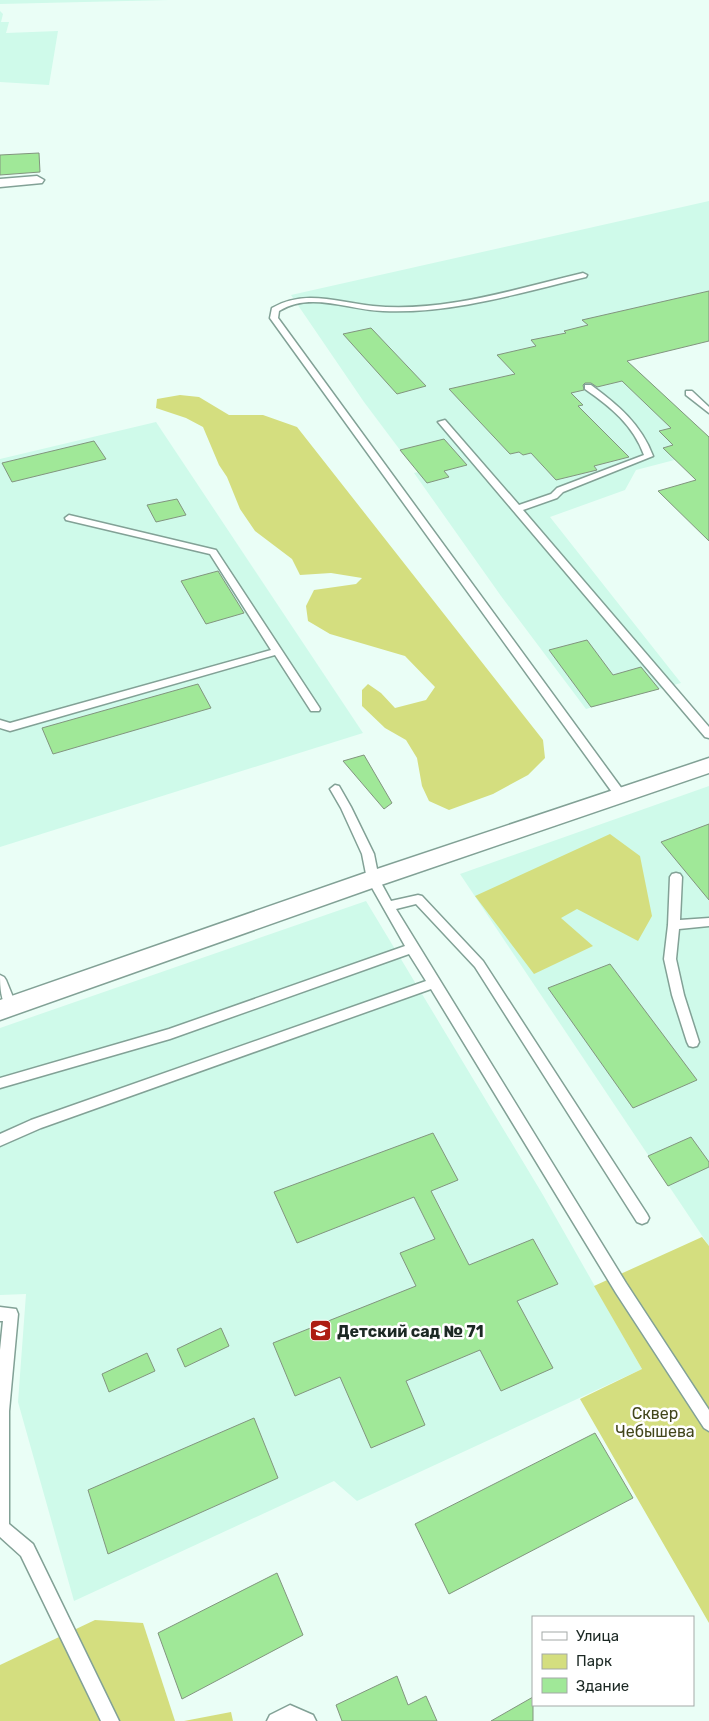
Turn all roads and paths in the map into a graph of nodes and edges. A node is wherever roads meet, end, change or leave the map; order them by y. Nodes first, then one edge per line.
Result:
1 (37, 180) dead end
2 (0, 183) edge
3 (583, 275) dead end
4 (588, 387) dead end
5 (689, 393) dead end
6 (709, 411) edge
7 (442, 422) dead end
8 (517, 509) junction
9 (69, 518) dead end
10 (278, 651) junction
11 (315, 709) dead end
12 (0, 724) edge
13 (709, 734) edge
14 (709, 765) edge
15 (335, 789) dead end
16 (620, 796) junction
17 (676, 877) dead end
18 (373, 879) junction
19 (388, 906) junction
20 (709, 922) edge
21 (674, 925) junction
22 (412, 948) junction
23 (0, 980) edge
24 (434, 983) junction
25 (5, 1008) edge
26 (692, 1042) dead end
27 (0, 1084) edge
28 (0, 1140) edge
29 (642, 1218) dead end
30 (0, 1314) edge
31 (709, 1423) edge
32 (1, 1527) edge
33 (110, 1721) edge
34 (276, 1721) edge
35 (308, 1721) edge

1 - 2 street
3 - 16 lane
4 - 8 lane
5 - 6 lane
7 - 8 lane
8 - 13 lane
9 - 10 lane
10 - 11 lane
10 - 12 lane
14 - 16 street
15 - 18 lane
16 - 18 street
17 - 21 lane
18 - 19 lane
18 - 25 street
19 - 22 lane
19 - 29 lane
20 - 21 lane
21 - 26 lane
22 - 24 lane
22 - 27 lane
23 - 25 lane
24 - 28 lane
24 - 31 lane
30 - 32 lane
32 - 33 lane
34 - 35 lane

